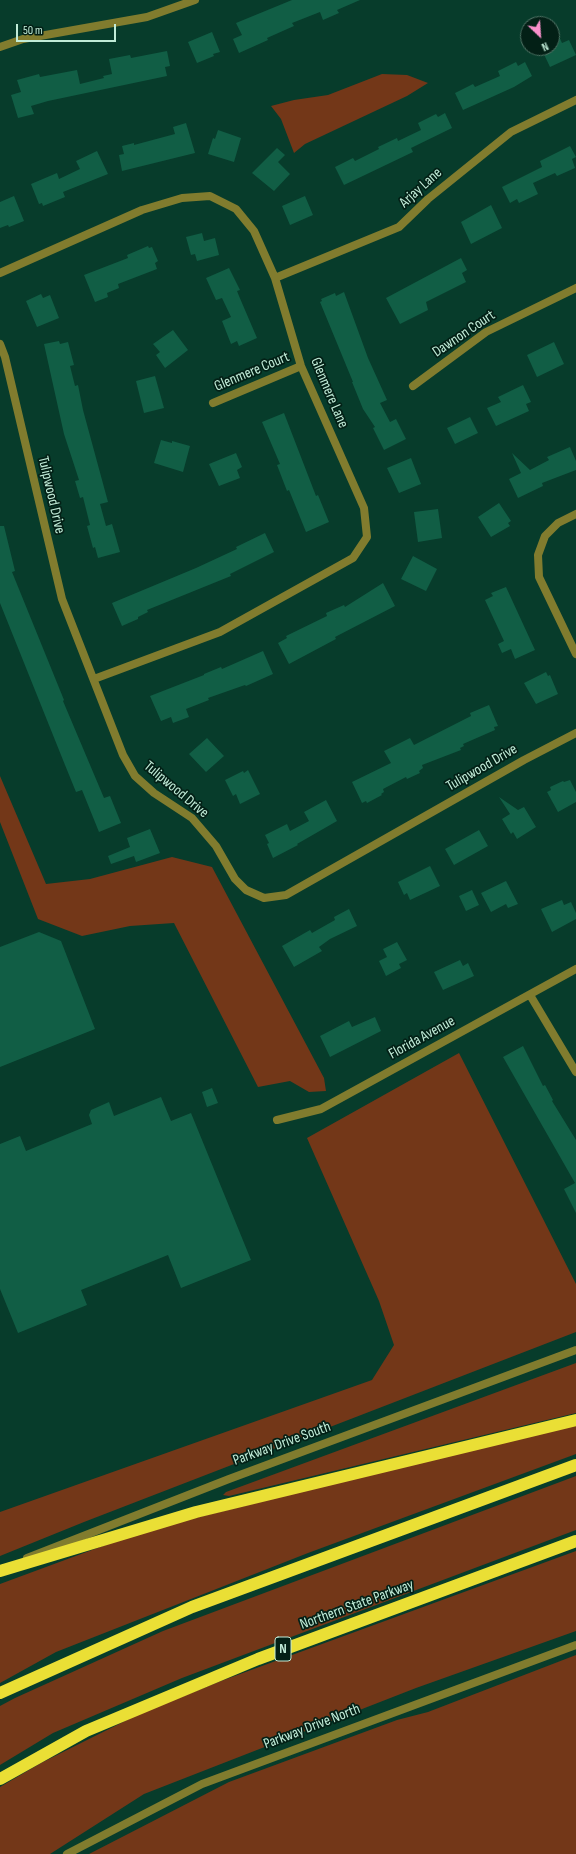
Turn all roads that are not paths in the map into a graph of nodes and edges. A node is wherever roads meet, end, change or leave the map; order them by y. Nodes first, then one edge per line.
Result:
1 (194, 0) edge
2 (184, 2) edge
3 (0, 46) edge
4 (576, 100) edge
5 (0, 273) edge
6 (275, 278) junction
7 (576, 288) edge
8 (0, 344) edge
9 (302, 366) junction
10 (413, 386) dead end
11 (213, 403) dead end
12 (576, 514) edge
13 (576, 654) edge
14 (94, 679) junction
15 (576, 733) edge
16 (576, 969) edge
17 (530, 995) junction
18 (576, 1072) edge
19 (277, 1120) dead end
20 (576, 1350) edge
21 (576, 1420) edge
22 (576, 1465) edge
23 (576, 1541) edge
24 (0, 1570) edge
25 (576, 1645) edge
26 (0, 1693) edge
27 (0, 1779) edge
28 (67, 1854) edge

1 - 2 street
2 - 3 street
4 - 6 street, Arjay Lane
5 - 6 street, Glenmere Lane
6 - 9 street, Glenmere Lane
7 - 10 street, Dawnon Court
8 - 14 street, Tulipwood Drive
9 - 11 street, Glenmere Court
9 - 14 street, Glenmere Lane
12 - 13 street
14 - 15 street, Tulipwood Drive
16 - 17 street, Florida Avenue
17 - 18 street
17 - 19 street, Florida Avenue
20 - 24 street, Parkway Drive South
21 - 24 highway
22 - 26 highway
23 - 27 highway, Northern State Parkway / N
25 - 28 street, Parkway Drive North

